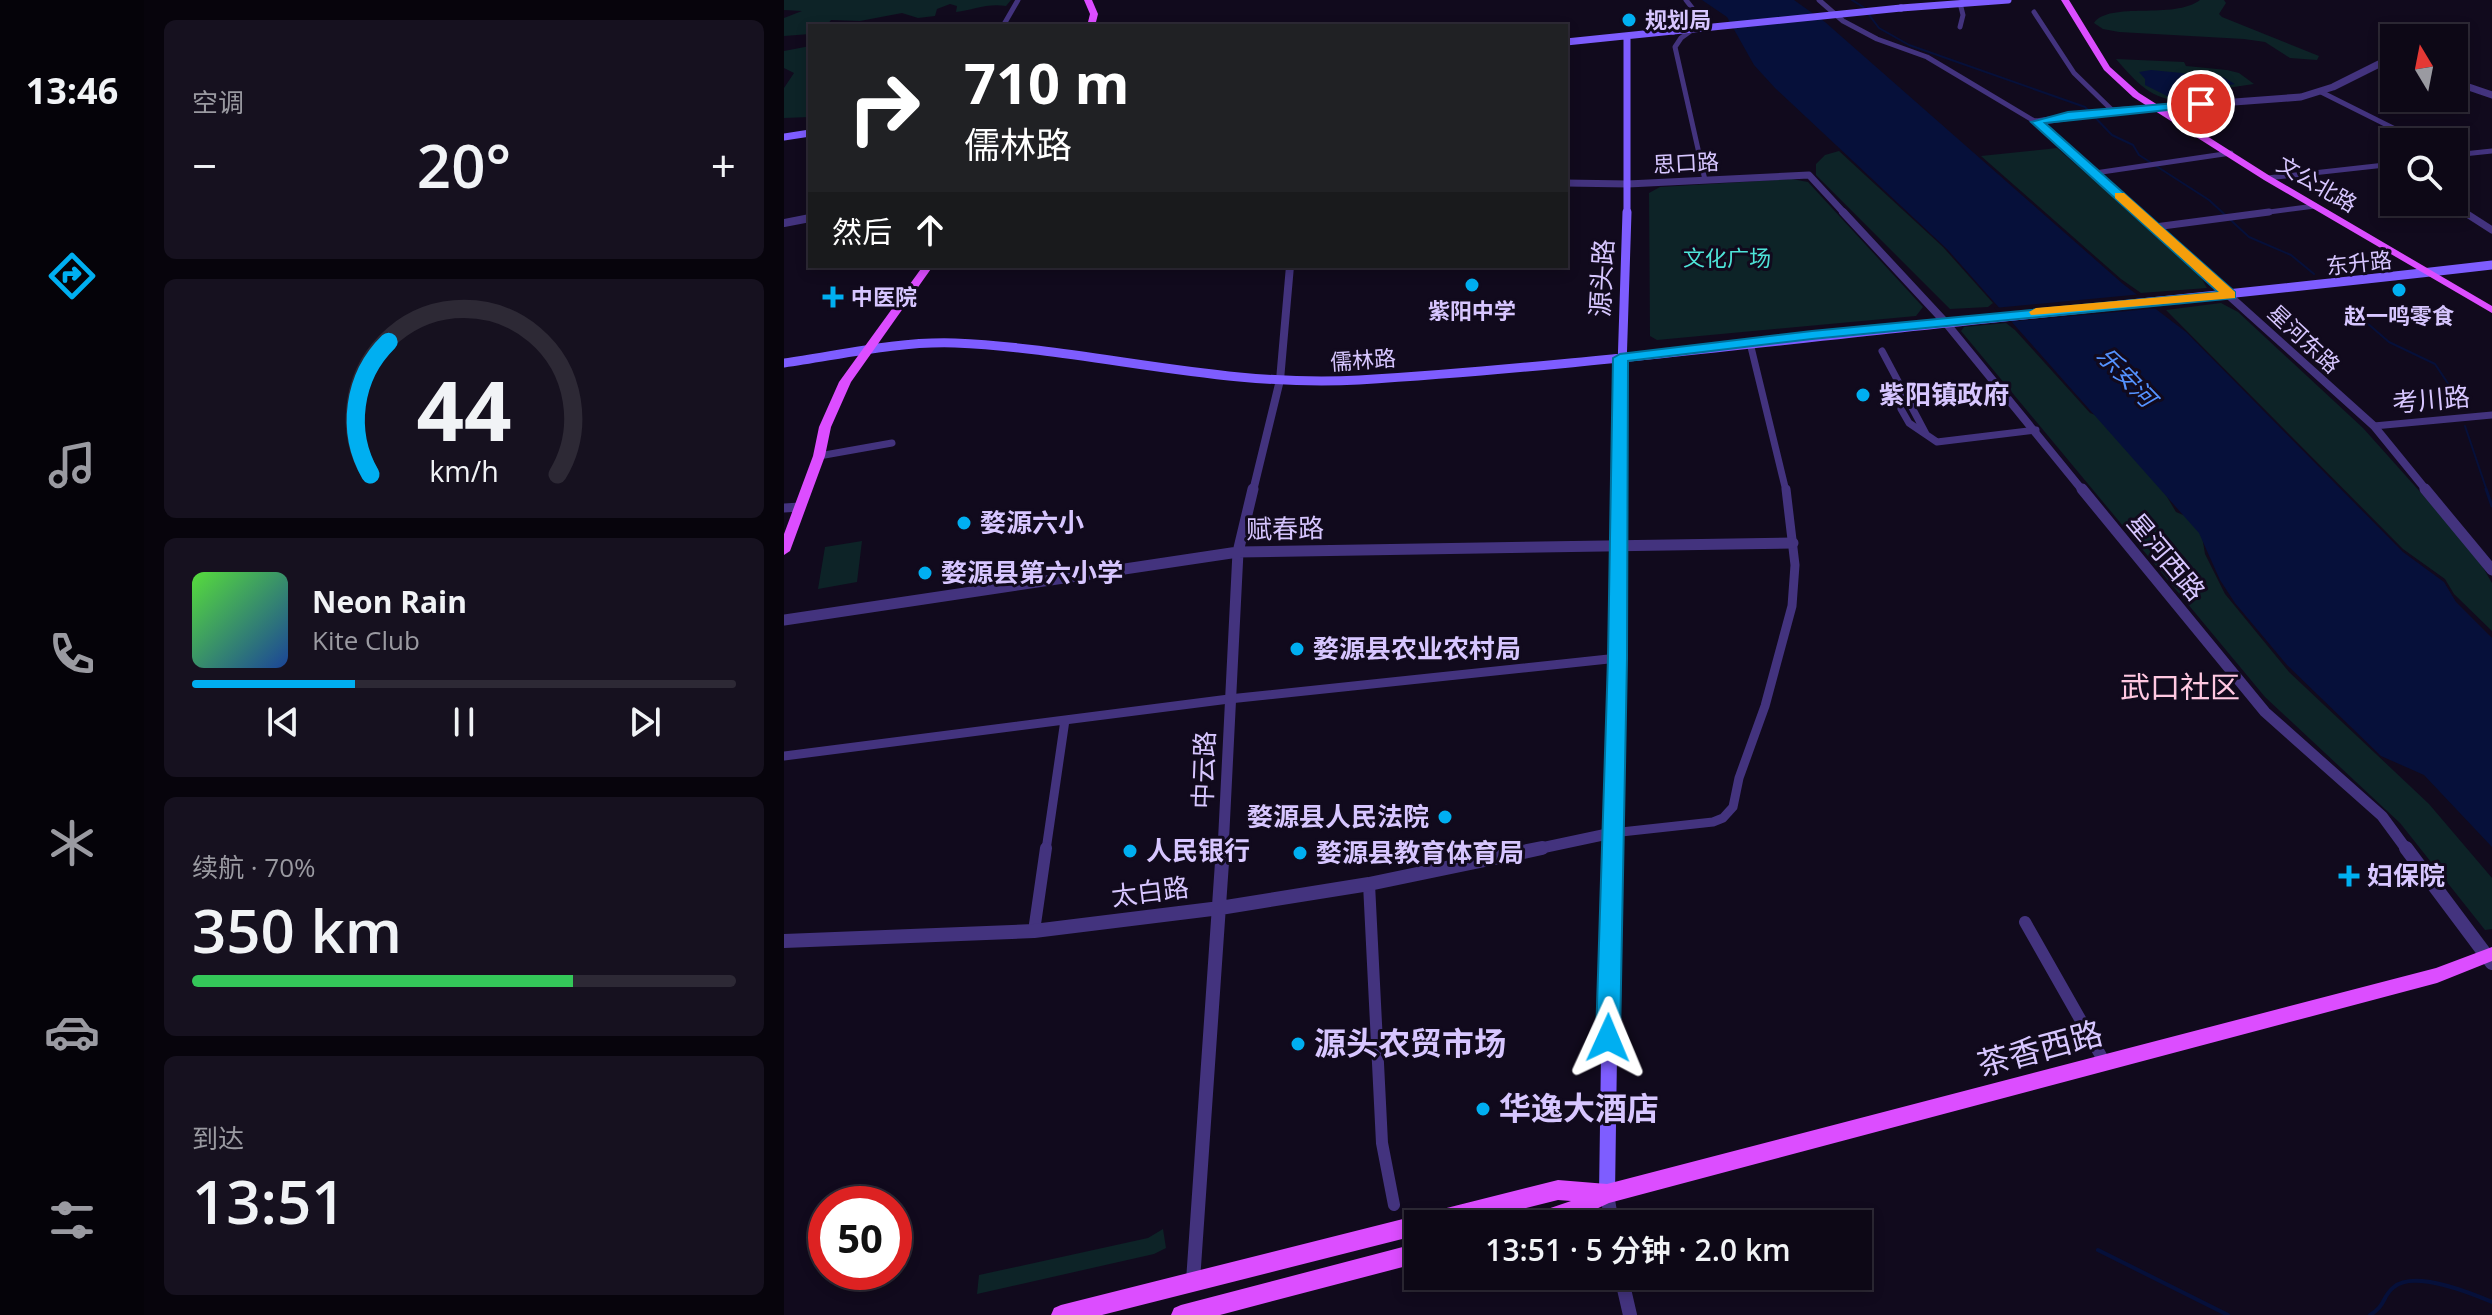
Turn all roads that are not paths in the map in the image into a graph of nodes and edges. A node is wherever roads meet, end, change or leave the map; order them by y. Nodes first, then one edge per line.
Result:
1 (1018, 0) edge
2 (1088, 0) edge
3 (1686, 0) edge
4 (1819, 0) edge
5 (1992, 0) edge
6 (2008, 0) edge
7 (2057, 0) edge
8 (2065, 0) edge
9 (1960, 3) junction
10 (2034, 12) dead end
11 (1004, 24) edge
12 (1092, 24) edge
13 (1960, 27) dead end
14 (1627, 37) junction
15 (1568, 42) edge
16 (2380, 64) edge
17 (2468, 85) edge
18 (2321, 92) junction
19 (2492, 93) edge
20 (2149, 108) junction
21 (2113, 111) junction
22 (2036, 122) junction
23 (2393, 128) edge
24 (808, 133) edge
25 (784, 137) edge
26 (2492, 151) edge
27 (2227, 154) junction
28 (2468, 154) edge
29 (2380, 165) edge
30 (2095, 173) junction
31 (1809, 175) joint
32 (2267, 178) junction
33 (1705, 180) junction
34 (1568, 183) edge
35 (1628, 184) junction
36 (2315, 206) junction
37 (2468, 214) edge
38 (808, 218) edge
39 (784, 223) edge
40 (2155, 227) junction
41 (2492, 230) edge
42 (2492, 265) edge
43 (927, 268) edge
44 (1290, 268) edge
45 (2431, 274) junction
46 (2230, 295) junction
47 (2190, 297) joint
48 (2492, 310) edge
49 (1946, 323) junction
50 (1750, 343) junction
51 (869, 349) junction
52 (1882, 351) dead end
53 (1620, 358) junction
54 (784, 363) edge
55 (1280, 380) junction
56 (1901, 409) dead end
57 (2492, 415) edge
58 (2374, 426) junction
59 (2036, 430) junction
60 (1928, 437) junction
61 (892, 443) dead end
62 (819, 456) junction
63 (800, 507) junction
64 (784, 508) edge
65 (1619, 543) junction
66 (1793, 543) junction
67 (784, 551) edge
68 (1238, 552) junction
69 (2492, 570) edge
70 (784, 620) edge
71 (1618, 658) junction
72 (1229, 699) junction
73 (1065, 720) junction
74 (784, 756) edge
75 (1612, 833) junction
76 (1369, 884) junction
77 (1220, 908) junction
78 (2025, 922) dead end
79 (1034, 931) junction
80 (784, 941) edge
81 (2490, 958) edge
82 (2105, 1063) junction
83 (1607, 1194) junction
84 (1394, 1205) dead end
85 (1477, 1210) edge
86 (1573, 1210) edge
87 (1610, 1210) edge
88 (1404, 1228) edge
89 (1404, 1257) edge
90 (1193, 1281) junction
91 (1624, 1290) edge
92 (1061, 1315) edge
93 (1181, 1315) edge
94 (1630, 1315) edge

1 - 11 street
2 - 12 main road
3 - 33 street
4 - 22 street
5 - 6 main road
5 - 9 main road
7 - 20 main road, 文公北路
8 - 20 main road, 文公北路
9 - 13 street
9 - 14 main road, bridge
10 - 21 street
14 - 15 main road
14 - 35 main road, 源头路
16 - 18 street
17 - 19 street
18 - 20 street
18 - 23 street
20 - 21 street
20 - 27 main road, 文公北路
21 - 22 street
22 - 30 street, 星河东路
24 - 25 main road
26 - 28 street
27 - 30 street
27 - 32 main road, 文公北路
29 - 32 street
30 - 40 street, 星河东路
31 - 33 street, 思口路
31 - 49 street, 星河西路
32 - 36 main road, 文公北路
33 - 35 street, 思口路
34 - 35 street, 思口路
35 - 53 main road, 源头路
36 - 40 street
36 - 45 main road, 文公北路
37 - 41 street
38 - 39 street
40 - 46 street, 星河东路
42 - 45 main road, 东升路 / 东升路
43 - 51 main road
44 - 55 street, 中云路
45 - 46 main road, 东升路 / 东升路
45 - 48 main road, 文公北路
46 - 47 main road, 东升路
46 - 58 street, 星河东路
47 - 49 main road, 儒林路
49 - 50 main road, 儒林路
49 - 59 street, 星河西路
50 - 53 main road, 儒林路
50 - 66 street
51 - 54 main road, 儒林路
51 - 55 main road, 儒林路
51 - 62 main road
52 - 60 street
53 - 55 main road, 儒林路
53 - 65 main road, 源头路
55 - 68 street, 中云路
56 - 60 street
57 - 58 street, 考川路
58 - 69 street, 星河东路
59 - 60 street
59 - 81 street, 星河西路
61 - 62 street
62 - 63 main road
63 - 64 street
63 - 67 main road
65 - 66 street, 赋春路
65 - 68 street, 赋春路
65 - 71 main road, 源头路
66 - 75 street
68 - 70 street, 赋春路
68 - 72 street, 中云路
71 - 72 street
71 - 75 main road, 源头路
72 - 73 street
72 - 77 street, 中云路
73 - 74 street
73 - 79 street
75 - 76 street, 太白路
75 - 83 main road, 源头路
76 - 77 street, 太白路
76 - 84 street
77 - 79 street, 太白路
77 - 90 street, 中云路
78 - 82 street
79 - 80 street, 太白路
81 - 82 main road, 茶香西路
82 - 83 main road, 茶香西路
83 - 85 main road
83 - 86 main road
83 - 87 street
88 - 90 main road
89 - 93 main road
90 - 92 main road
91 - 94 street

